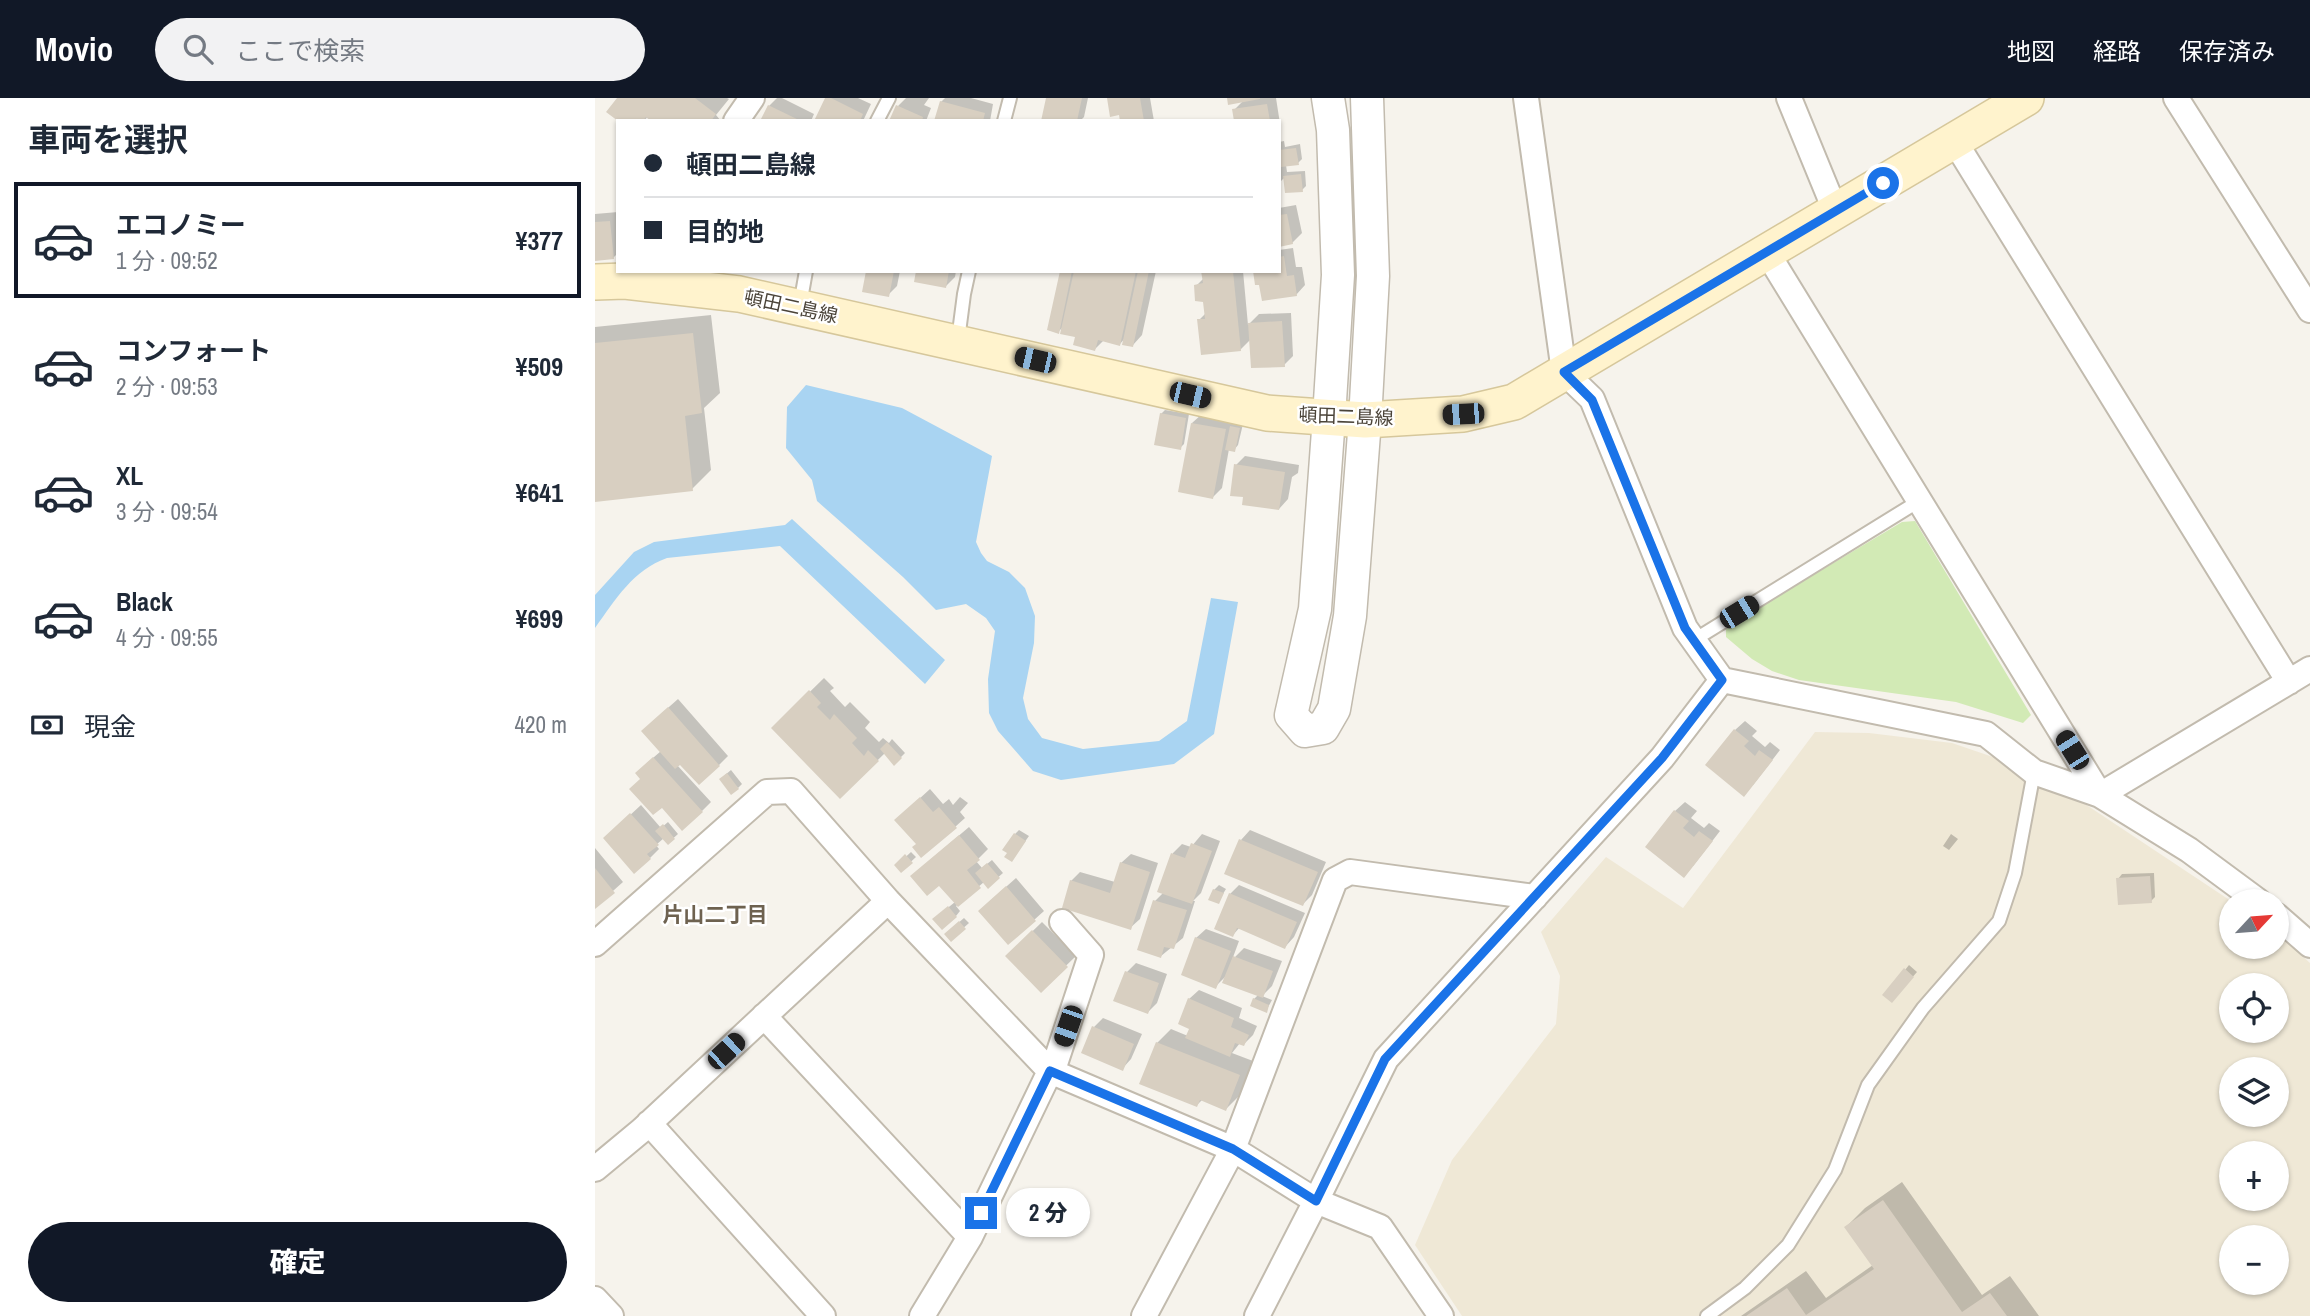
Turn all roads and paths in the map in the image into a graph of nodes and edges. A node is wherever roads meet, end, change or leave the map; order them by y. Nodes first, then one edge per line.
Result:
1 (752, 98) edge
2 (889, 98) edge
3 (1010, 98) edge
4 (1328, 98) edge
5 (1367, 98) edge
6 (1527, 98) edge
7 (1789, 98) edge
8 (2026, 98) edge
9 (2176, 98) edge
10 (737, 119) edge
11 (878, 119) edge
12 (1005, 119) edge
13 (1955, 142) junction
14 (1835, 210) junction
15 (1766, 251) junction
16 (806, 273) edge
17 (969, 273) edge
18 (617, 278) edge
19 (800, 308) junction
20 (2310, 310) edge
21 (958, 343) junction
22 (1564, 372) junction
23 (1329, 417) junction
24 (1365, 420) junction
25 (1919, 501) junction
26 (1694, 640) junction
27 (2310, 669) edge
28 (1722, 680) junction
29 (2288, 682) junction
30 (2034, 772) junction
31 (2099, 795) junction
32 (2242, 889) edge
33 (1535, 897) junction
34 (888, 901) junction
35 (1062, 922) dead end
36 (2289, 927) edge
37 (595, 944) edge
38 (2310, 945) edge
39 (764, 1016) junction
40 (1051, 1072) junction
41 (649, 1123) junction
42 (1233, 1149) junction
43 (595, 1169) edge
44 (1316, 1201) junction
45 (969, 1237) junction
46 (595, 1298) edge
47 (611, 1316) edge
48 (823, 1316) edge
49 (922, 1316) edge
50 (1144, 1316) edge
51 (1257, 1316) edge
52 (1441, 1316) edge
53 (1707, 1316) edge

1 - 10 street
2 - 11 lane
3 - 12 lane
4 - 23 street
5 - 24 street
6 - 22 street
7 - 14 street
8 - 13 main road, 頓田二島線
9 - 20 street
13 - 14 main road, 頓田二島線
13 - 29 street
14 - 15 main road, 頓田二島線
15 - 22 main road, 頓田二島線
15 - 25 street
16 - 19 lane
17 - 21 lane
18 - 19 main road, 頓田二島線
19 - 21 main road, 頓田二島線
21 - 23 main road, 頓田二島線
22 - 24 main road, 頓田二島線
22 - 26 street
23 - 24 main road, 頓田二島線
23 - 24 street
25 - 26 lane
25 - 31 street
26 - 28 street
27 - 29 street
28 - 30 street
28 - 33 street
29 - 31 street
30 - 31 street
30 - 53 lane
31 - 32 street
33 - 42 street
33 - 44 street
34 - 37 street
34 - 39 street
34 - 40 street
35 - 40 street
36 - 38 street
39 - 41 street
39 - 45 street
40 - 42 street
40 - 45 street
41 - 43 street
41 - 48 street
42 - 44 street
42 - 50 street
44 - 51 street
44 - 52 street
45 - 49 street
46 - 47 street

